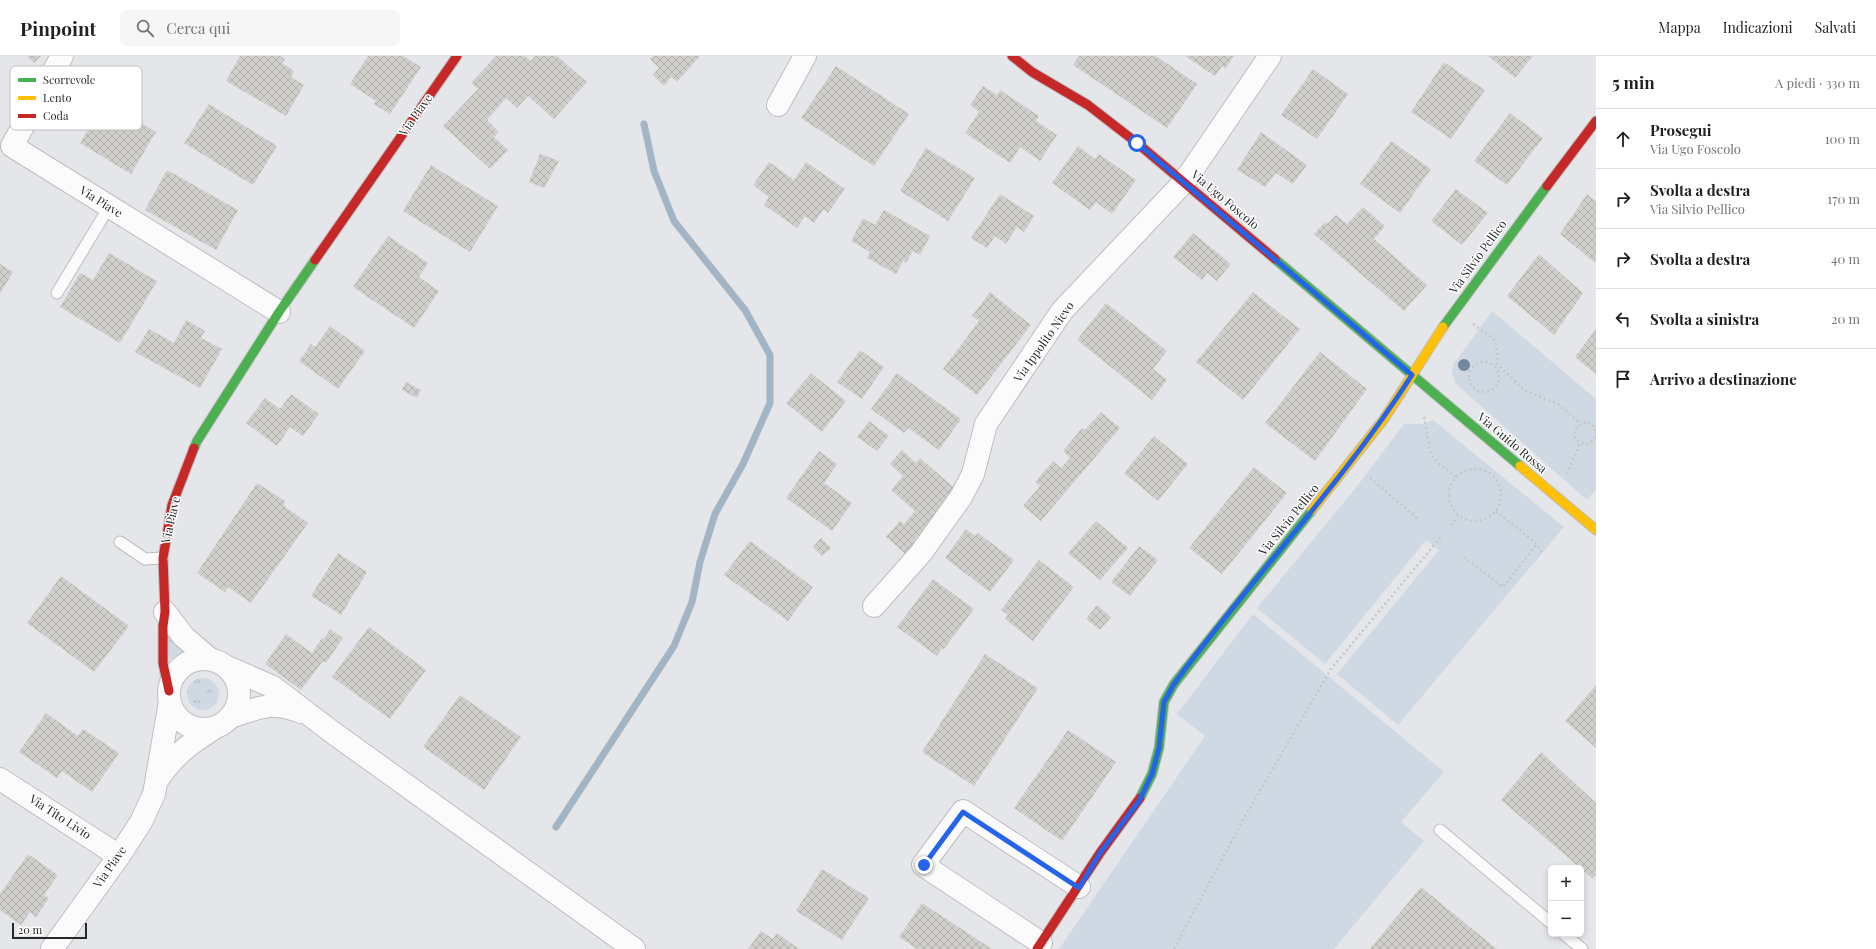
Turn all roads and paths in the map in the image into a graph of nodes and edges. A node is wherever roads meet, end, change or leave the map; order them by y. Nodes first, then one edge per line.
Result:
1 (62, 56) edge
2 (457, 56) edge
3 (805, 56) edge
4 (1012, 56) edge
5 (1270, 56) edge
6 (56, 66) edge
7 (778, 105) dead end
8 (1596, 121) edge
9 (21, 130) edge
10 (1184, 182) junction
11 (110, 207) junction
12 (57, 293) dead end
13 (1454, 310) junction
14 (278, 312) junction
15 (1501, 369) junction
16 (1497, 370) junction
17 (1412, 375) junction
18 (1419, 413) dead end
19 (1580, 423) junction
20 (1596, 431) edge
21 (1596, 434) edge
22 (1580, 443) junction
23 (1456, 477) junction
24 (1370, 478) dead end
25 (1553, 493) junction
26 (1496, 511) junction
27 (1458, 516) junction
28 (1418, 519) dead end
29 (1451, 525) dead end
30 (1596, 530) edge
31 (1441, 537) dead end
32 (120, 542) dead end
33 (1537, 544) junction
34 (1542, 553) dead end
35 (1464, 556) dead end
36 (163, 558) junction
37 (874, 606) dead end
38 (165, 612) junction
39 (218, 663) junction
40 (169, 697) junction
41 (310, 715) junction
42 (223, 722) junction
43 (0, 778) edge
44 (158, 780) junction
45 (1440, 830) dead end
46 (119, 856) junction
47 (1079, 888) junction
48 (1548, 920) edge
49 (1568, 937) edge
50 (1039, 946) edge
51 (52, 949) edge
52 (634, 949) edge
53 (1174, 949) edge
54 (1582, 949) edge

1 - 6 street, Via Piave
2 - 14 street, Via Piave
3 - 7 street
4 - 10 street, Via Ugo Foscolo
5 - 10 street, Via Ippolito Nievo
8 - 13 street, Via Silvio Pellico
9 - 11 street, Via Piave
10 - 17 street, Via Ugo Foscolo
10 - 37 street, Via Ippolito Nievo
11 - 12 lane
11 - 14 street, Via Piave
13 - 15 path
13 - 17 street, Via Silvio Pellico
14 - 36 street, Via Piave
15 - 16 path
15 - 19 path
16 - 16 path
17 - 25 street, Via Guido Rossa
17 - 47 street, Via Silvio Pellico
18 - 23 path
19 - 20 path
19 - 22 path
21 - 22 path
22 - 25 path
23 - 26 path
23 - 27 path
24 - 28 path
25 - 30 street, Via Guido Rossa
26 - 27 path
26 - 33 path
27 - 29 path
31 - 53 path
32 - 36 lane
33 - 34 path
33 - 35 path
36 - 38 street, Via Piave
38 - 39 street
38 - 40 street, Via Piave
39 - 40 street
39 - 41 street
39 - 42 street
40 - 42 street
40 - 44 street, Via Piave
41 - 42 street
41 - 52 street
42 - 44 street, Via Piave
43 - 46 street, Via Tito Livio
44 - 46 street, Via Piave
45 - 48 lane
46 - 51 street, Via Piave
47 - 50 street, Via Silvio Pellico
47 - 50 street
49 - 54 lane

